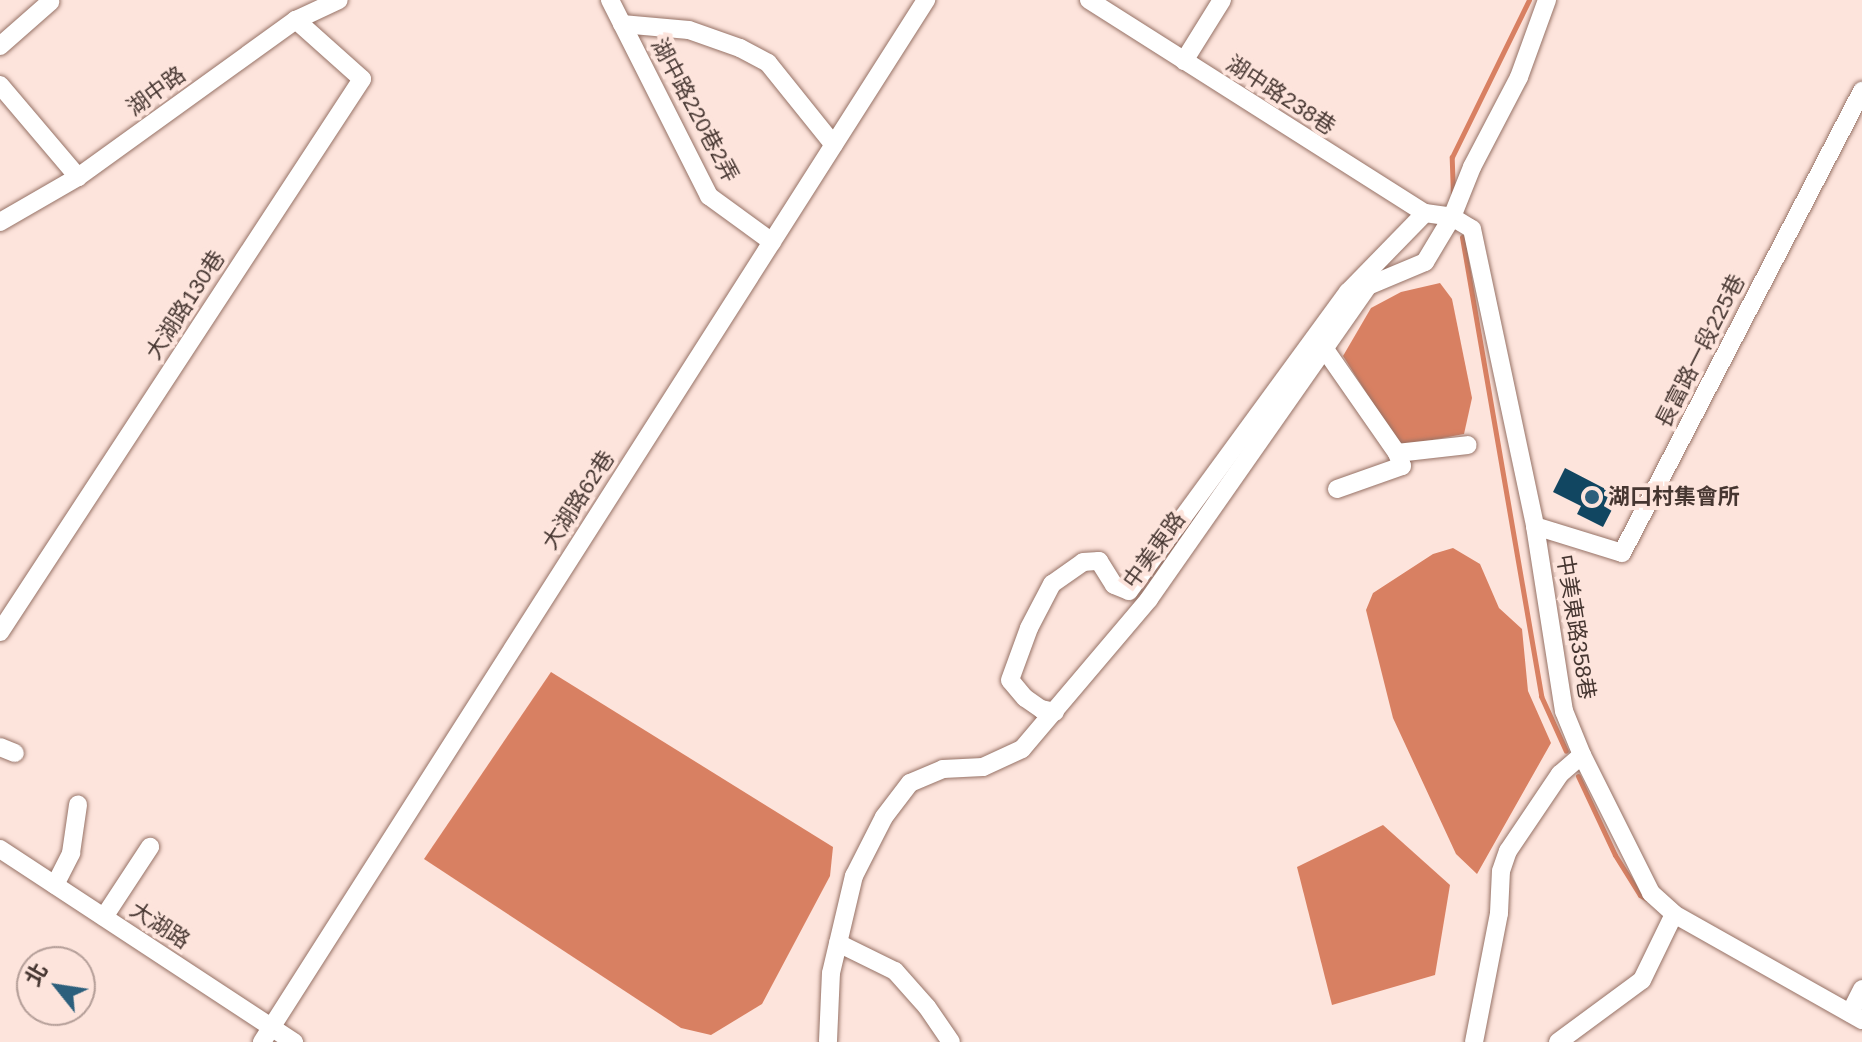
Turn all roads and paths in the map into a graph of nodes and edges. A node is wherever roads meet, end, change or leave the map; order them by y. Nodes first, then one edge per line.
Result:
1 (339, 0) edge
2 (610, 0) edge
3 (926, 0) edge
4 (1089, 0) edge
5 (1222, 0) edge
6 (1547, 0) edge
7 (50, 2) edge
8 (296, 20) junction
9 (622, 24) junction
10 (0, 46) edge
11 (1184, 61) junction
12 (0, 85) edge
13 (1862, 91) edge
14 (834, 145) junction
15 (78, 177) junction
16 (1425, 213) junction
17 (1452, 217) junction
18 (0, 222) edge
19 (772, 242) junction
20 (1324, 348) junction
21 (1468, 445) dead end
22 (1397, 453) junction
23 (1337, 489) dead end
24 (1535, 526) junction
25 (0, 632) edge
26 (1055, 712) junction
27 (1582, 755) junction
28 (78, 805) dead end
29 (150, 847) dead end
30 (0, 849) edge
31 (55, 885) junction
32 (1674, 914) junction
33 (104, 917) junction
34 (838, 943) junction
35 (1862, 989) edge
36 (1856, 1016) edge
37 (267, 1034) edge
38 (828, 1041) edge
39 (294, 1042) edge
40 (951, 1042) edge
41 (1474, 1042) edge
42 (1558, 1042) edge

1 - 8 street, 湖中路
2 - 9 street, 湖中路220巷2弄
3 - 14 street, 大湖路62巷
4 - 11 street, 湖中路238巷
5 - 11 street
6 - 17 street, 中美東路
7 - 10 street
8 - 15 street, 湖中路
8 - 25 street, 大湖路130巷
9 - 14 street
9 - 19 street, 湖中路220巷2弄
11 - 16 street, 湖中路238巷
12 - 15 street
13 - 24 street, 長富路一段225巷
14 - 19 street, 大湖路62巷
15 - 18 street, 湖中路
16 - 17 street, 湖中路238巷
16 - 26 street
17 - 20 street, 中美東路
17 - 24 street, 中美東路358巷
19 - 37 street, 大湖路62巷
20 - 22 street
20 - 26 street, 中美東路
21 - 22 street
22 - 23 street
24 - 27 street, 中美東路358巷
26 - 34 street, 中美東路
27 - 32 street, 中美東路358巷
27 - 41 street
28 - 31 street
29 - 33 street
30 - 31 street, 大湖路
31 - 33 street, 大湖路
32 - 36 street, 中美東路358巷
32 - 42 street
33 - 37 street, 大湖路
34 - 38 street, 中美東路
34 - 40 street
35 - 36 street
37 - 39 street, 大湖路

